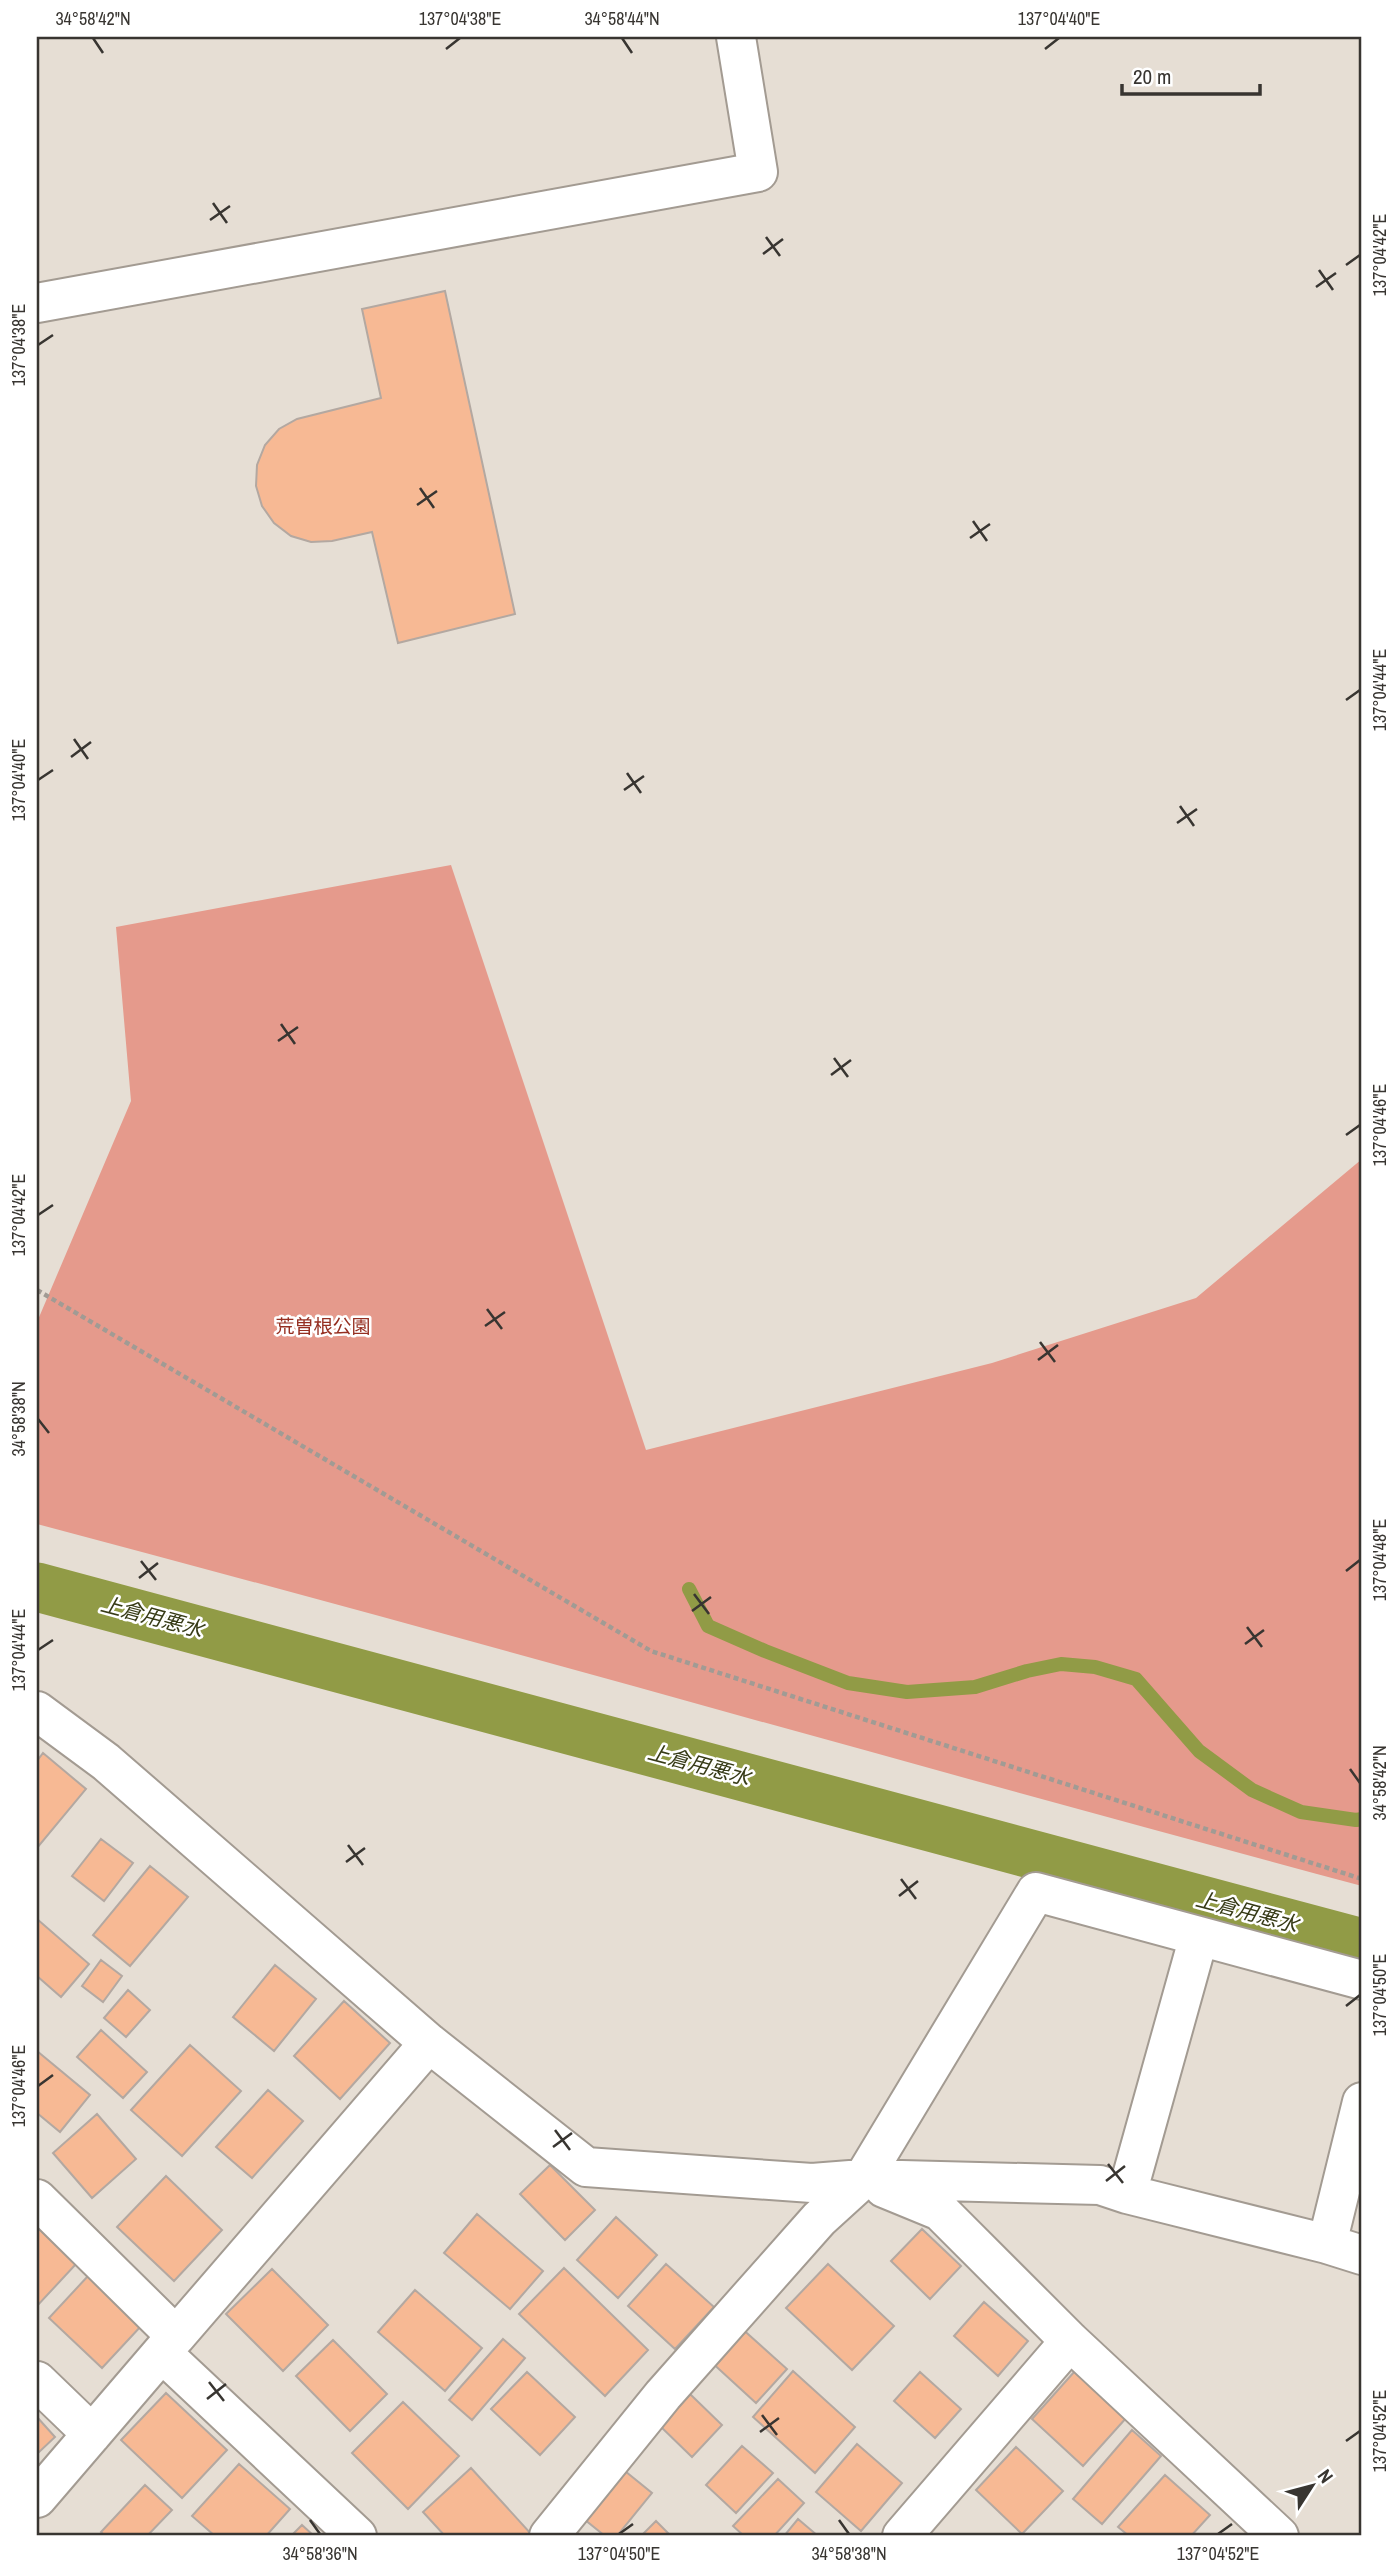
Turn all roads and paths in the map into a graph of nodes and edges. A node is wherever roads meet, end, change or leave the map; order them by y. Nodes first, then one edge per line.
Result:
1 (736, 37) edge
2 (37, 303) edge
3 (37, 1290) edge
4 (37, 1711) edge
5 (1362, 1879) edge
6 (1199, 1936) junction
7 (1362, 1980) edge
8 (429, 2043) junction
9 (1362, 2102) edge
10 (863, 2179) junction
11 (1127, 2194) junction
12 (37, 2199) edge
13 (1327, 2244) junction
14 (1362, 2255) edge
15 (1070, 2341) junction
16 (169, 2345) junction
17 (37, 2381) edge
18 (92, 2434) junction
19 (37, 2498) edge
20 (1265, 2532) edge
21 (357, 2536) edge
22 (548, 2536) edge
23 (902, 2536) edge

1 - 2 street
3 - 5 path
4 - 8 street
6 - 7 street
6 - 10 street
6 - 11 street
8 - 10 street
8 - 16 street
9 - 13 street
10 - 11 street
10 - 15 street
10 - 22 street
11 - 13 street
12 - 16 street
13 - 14 street
15 - 20 street
15 - 23 street
16 - 18 street
16 - 21 street
17 - 18 street
18 - 19 street

